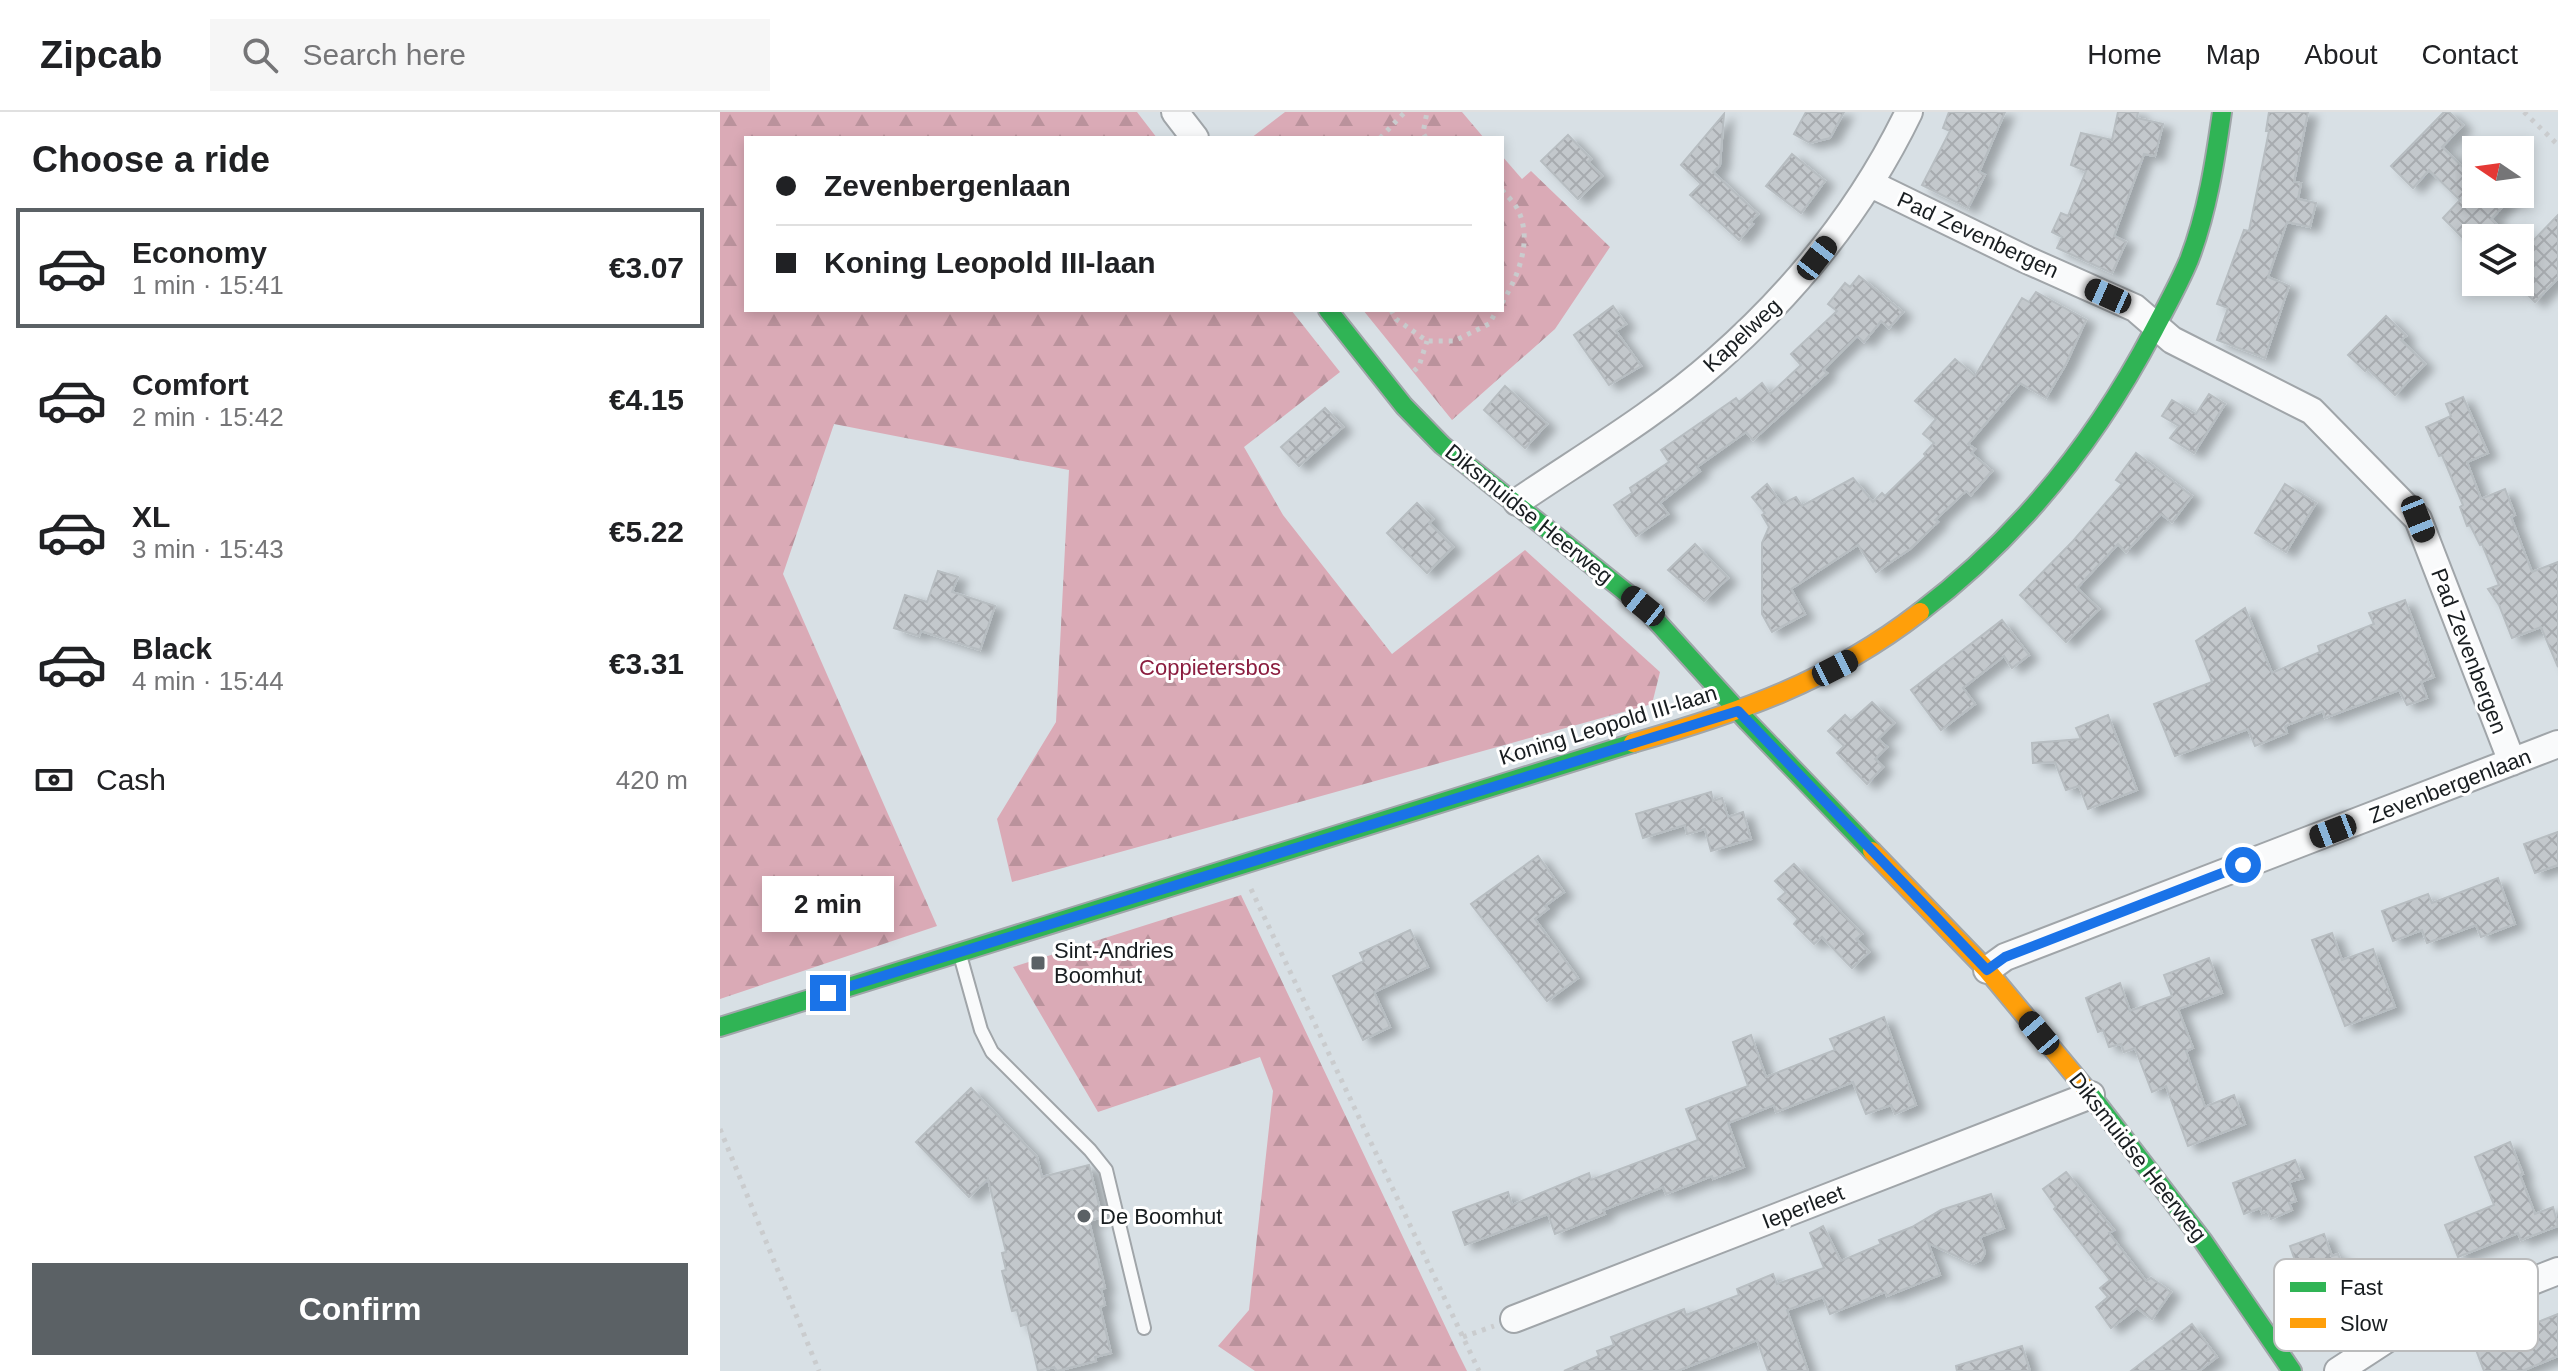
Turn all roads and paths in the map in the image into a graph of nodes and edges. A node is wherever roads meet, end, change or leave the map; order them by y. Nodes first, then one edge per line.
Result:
1 (1175, 112) edge
2 (1405, 112) edge
3 (1427, 112) edge
4 (1909, 112) edge
5 (2222, 112) edge
6 (2524, 112) edge
7 (1193, 136) edge
8 (1382, 136) edge
9 (1425, 136) edge
10 (2558, 145) edge
11 (1871, 184) junction
12 (1504, 192) edge
13 (1504, 300) edge
14 (1330, 312) edge
15 (1392, 312) edge
16 (1496, 312) edge
17 (2157, 325) junction
18 (1517, 502) junction
19 (1738, 711) junction
20 (2558, 744) edge
21 (2512, 762) junction
22 (1239, 864) junction
23 (959, 952) junction
24 (1987, 970) junction
25 (720, 1027) edge
26 (2091, 1095) junction
27 (720, 1129) edge
28 (2558, 1271) edge
29 (2538, 1279) edge
30 (1514, 1319) dead end
31 (1144, 1328) dead end
32 (2274, 1345) edge
33 (2278, 1351) edge
34 (2364, 1351) edge
35 (819, 1371) edge
36 (1479, 1371) edge
37 (2292, 1371) edge
38 (2338, 1371) edge

1 - 7 street
2 - 8 path
3 - 9 path
4 - 11 street, Kapelweg
5 - 17 street, Koning Leopold III-laan
6 - 10 path
11 - 17 street, Pad Zevenbergen
11 - 18 street, Kapelweg
12 - 13 path
14 - 18 street, Diksmuidse Heerweg
15 - 16 path
17 - 19 street, Koning Leopold III-laan
17 - 21 street, Pad Zevenbergen
18 - 19 street, Diksmuidse Heerweg
19 - 22 street, Koning Leopold III-laan
19 - 24 street, Diksmuidse Heerweg
20 - 21 street, Zevenbergenlaan
21 - 24 street, Zevenbergenlaan
22 - 23 street, Koning Leopold III-laan
22 - 36 path
23 - 25 street, Koning Leopold III-laan
23 - 31 lane
24 - 26 street, Diksmuidse Heerweg
26 - 30 street, Ieperleet
26 - 32 street, Diksmuidse Heerweg
27 - 35 path
28 - 29 street
33 - 37 street, Diksmuidse Heerweg
34 - 38 street

